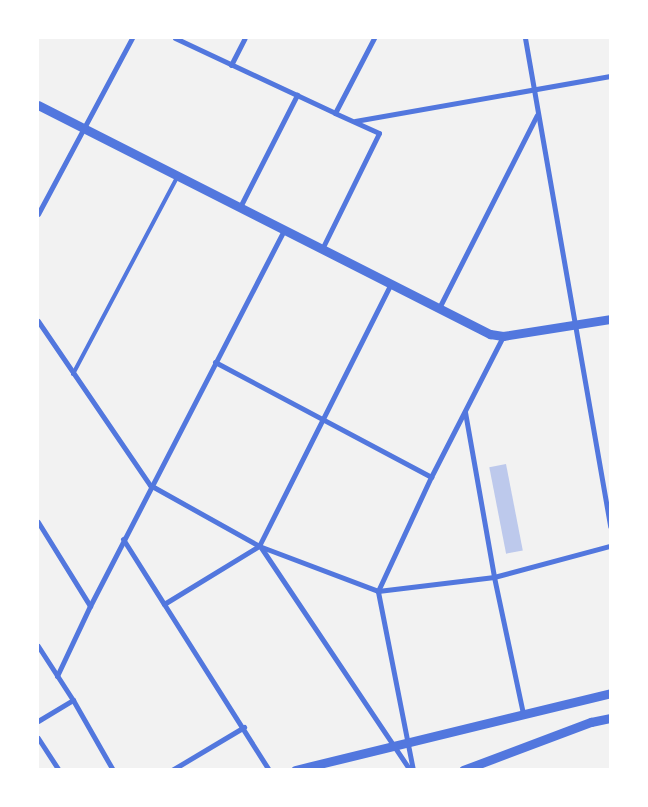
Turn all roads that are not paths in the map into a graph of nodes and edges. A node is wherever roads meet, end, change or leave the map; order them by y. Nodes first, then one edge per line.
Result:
1 (132, 38) edge
2 (175, 38) edge
3 (245, 38) edge
4 (374, 38) edge
5 (525, 38) edge
6 (231, 65) junction
7 (610, 76) edge
8 (535, 90) junction
9 (297, 95) junction
10 (38, 105) edge
11 (335, 113) junction
12 (538, 115) junction
13 (353, 122) junction
14 (84, 128) junction
15 (178, 176) junction
16 (240, 207) junction
17 (38, 214) edge
18 (284, 230) junction
19 (322, 249) junction
20 (391, 284) junction
21 (438, 308) junction
22 (610, 319) edge
23 (38, 321) edge
24 (576, 324) junction
25 (503, 336) junction
26 (215, 362) junction
27 (73, 374) junction
28 (465, 411) junction
29 (323, 419) junction
30 (431, 478) junction
31 (150, 485) junction
32 (38, 522) edge
33 (610, 527) edge
34 (123, 539) junction
35 (259, 546) junction
36 (610, 546) edge
37 (494, 577) junction
38 (378, 591) junction
39 (164, 604) junction
40 (90, 606) junction
41 (38, 646) edge
42 (56, 676) junction
43 (610, 693) edge
44 (73, 700) junction
45 (522, 714) junction
46 (610, 718) edge
47 (38, 721) edge
48 (244, 727) junction
49 (38, 738) edge
50 (409, 742) junction
51 (394, 746) junction
52 (59, 770) edge
53 (113, 770) edge
54 (172, 770) edge
55 (270, 770) edge
56 (295, 770) edge
57 (412, 770) edge
58 (462, 770) edge

1 - 14 street
2 - 6 street
3 - 6 street
4 - 11 street
5 - 8 street
6 - 9 street
7 - 8 street
8 - 12 street
8 - 13 street
9 - 11 street
9 - 16 street
10 - 14 street
11 - 13 street
12 - 21 street
12 - 24 street
13 - 19 street
14 - 15 street
14 - 17 street
15 - 16 street
15 - 27 lane
16 - 18 street
18 - 19 street
18 - 26 street
19 - 20 street
20 - 21 street
20 - 29 street
21 - 25 street
22 - 24 street
23 - 27 street
24 - 25 street
24 - 33 street
25 - 28 street
26 - 29 street
26 - 31 street
27 - 31 street
28 - 30 street
28 - 37 street
29 - 30 street
29 - 35 street
30 - 38 street
31 - 34 street
31 - 35 street
32 - 40 street
34 - 39 street
34 - 40 street
35 - 38 street
35 - 39 street
35 - 51 street
36 - 37 street
37 - 38 street
37 - 45 street
38 - 50 street
39 - 48 street
40 - 42 street
41 - 42 street
42 - 44 street
43 - 45 street
44 - 47 street
44 - 53 street
45 - 50 street
46 - 58 street
48 - 54 street
48 - 55 street
49 - 52 street
50 - 51 street
50 - 57 street
51 - 56 street
51 - 57 street

